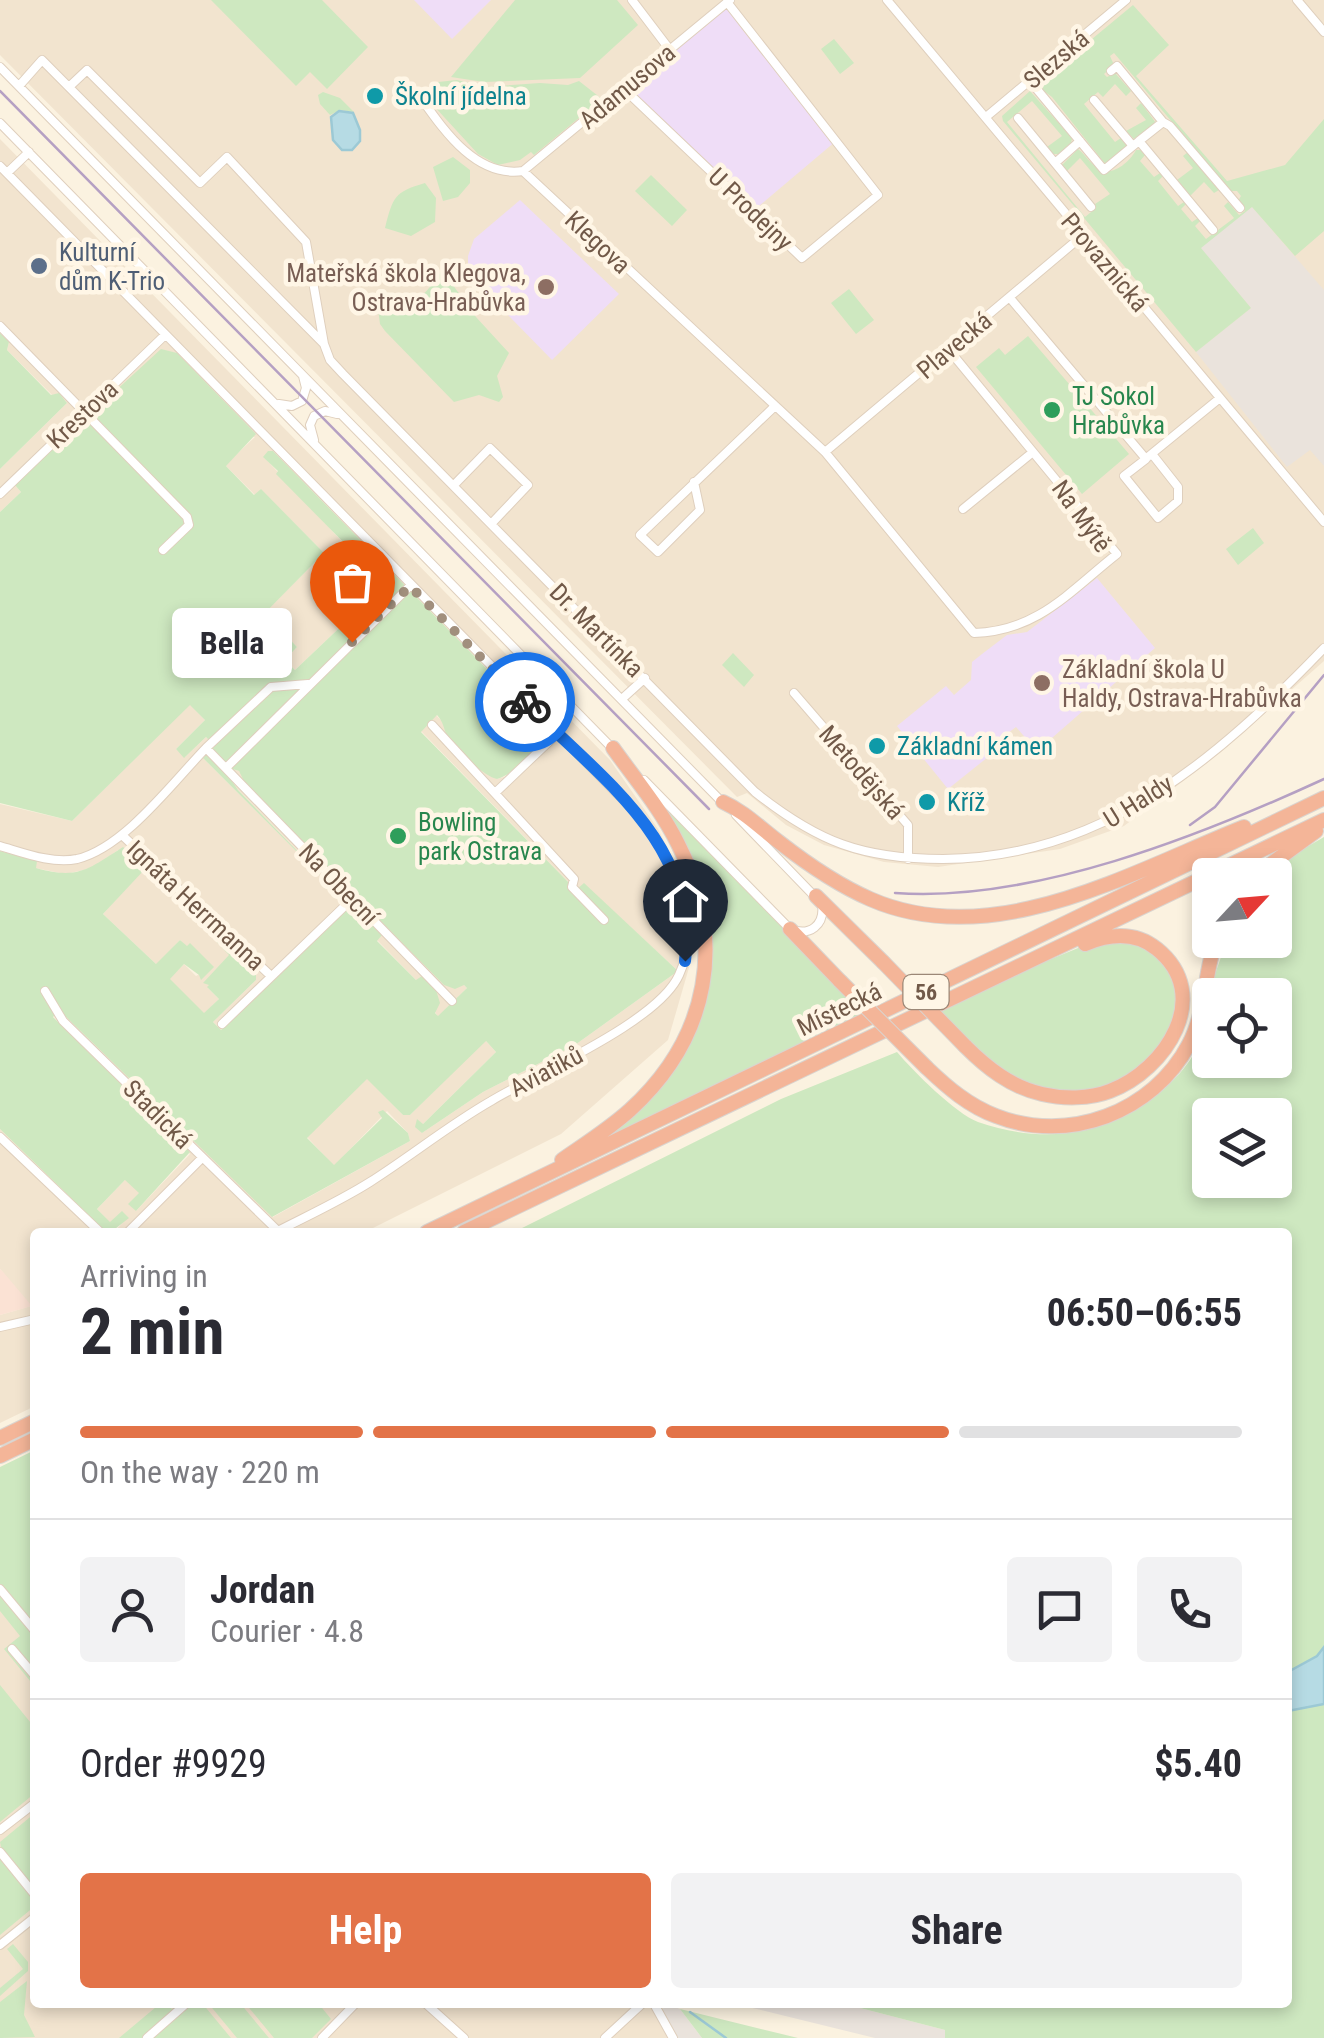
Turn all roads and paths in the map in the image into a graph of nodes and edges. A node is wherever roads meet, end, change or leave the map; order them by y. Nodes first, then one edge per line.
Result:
1 (632, 0) edge
2 (887, 0) edge
3 (1126, 0) edge
4 (1297, 0) edge
5 (728, 1) edge
6 (1324, 32) edge
7 (670, 50) junction
8 (0, 67) edge
9 (1111, 71) dead end
10 (1030, 80) junction
11 (20, 86) junction
12 (70, 86) junction
13 (624, 89) junction
14 (418, 94) dead end
15 (1094, 100) dead end
16 (986, 117) junction
17 (1018, 118) dead end
18 (0, 122) edge
19 (1163, 122) junction
20 (1080, 142) junction
21 (1136, 144) junction
22 (28, 152) junction
23 (1055, 163) junction
24 (4, 170) edge
25 (524, 171) junction
26 (1092, 207) dead end
27 (1240, 208) dead end
28 (1213, 230) dead end
29 (1082, 236) junction
30 (1010, 298) junction
31 (0, 326) edge
32 (165, 335) junction
33 (324, 344) junction
34 (950, 350) junction
35 (302, 375) junction
36 (1220, 398) junction
37 (274, 402) junction
38 (774, 407) junction
39 (84, 412) junction
40 (341, 415) junction
41 (316, 445) junction
42 (825, 452) junction
43 (1033, 452) junction
44 (1149, 456) junction
45 (694, 482) junction
46 (454, 484) junction
47 (0, 494) edge
48 (963, 509) dead end
49 (1324, 522) edge
50 (492, 523) junction
51 (164, 550) dead end
52 (410, 586) junction
53 (974, 633) joint
54 (1324, 648) edge
55 (528, 662) junction
56 (645, 678) junction
57 (506, 682) junction
58 (308, 684) junction
59 (794, 693) dead end
60 (623, 698) junction
61 (432, 726) dead end
62 (557, 734) junction
63 (206, 748) junction
64 (613, 748) junction
65 (227, 768) junction
66 (494, 793) junction
67 (1324, 797) edge
68 (723, 802) junction
69 (1324, 823) edge
70 (122, 834) junction
71 (0, 846) edge
72 (1278, 858) edge
73 (908, 859) junction
74 (816, 896) junction
75 (352, 899) junction
76 (604, 920) dead end
77 (790, 930) junction
78 (1212, 958) edge
79 (271, 976) junction
80 (968, 991) junction
81 (45, 992) dead end
82 (452, 1001) dead end
83 (222, 1024) dead end
84 (0, 1137) edge
85 (202, 1158) junction
86 (527, 1184) junction
87 (96, 1228) edge
88 (132, 1228) edge
89 (273, 1228) edge
90 (285, 1228) edge
91 (434, 1228) edge
92 (472, 1228) edge
93 (30, 1320) edge
94 (0, 1326) edge
95 (30, 1423) edge
96 (0, 1438) edge
97 (30, 1441) edge
98 (0, 1456) edge
99 (0, 1589) edge
100 (30, 1625) edge
101 (12, 1649) dead end
102 (30, 1670) edge
103 (30, 1807) edge
104 (0, 1830) edge
105 (0, 1852) edge
106 (30, 1889) edge
107 (30, 1921) edge
108 (0, 1946) edge
109 (181, 2008) edge
110 (351, 2008) edge
111 (431, 2008) edge
112 (638, 2008) edge
113 (656, 2008) edge
114 (147, 2038) edge
115 (322, 2038) edge
116 (464, 2038) edge
117 (605, 2038) edge
118 (673, 2038) edge

1 - 7 street
2 - 16 street, Provaznická
3 - 10 street, Slezská
4 - 6 street
5 - 7 street, Adamusova
5 - 13 street, U Prodejny
7 - 13 street, Adamusova
8 - 11 street, Dr. Martínka
9 - 19 street
10 - 16 street, Slezská
10 - 20 street
11 - 12 street, Dr. Martínka
11 - 35 street, Dr. Martínka
12 - 33 street, Dr. Martínka
12 - 33 street, Dr. Martínka
13 - 25 street, Adamusova
14 - 25 street
15 - 21 street
16 - 29 street, Provaznická
17 - 23 street
18 - 22 street
19 - 21 street
19 - 27 street
20 - 21 street
20 - 23 street
21 - 28 street
22 - 24 street
22 - 37 street
23 - 26 street
24 - 32 street
25 - 38 street, Klegova
29 - 30 street, Plavecká
29 - 36 street, Provaznická
30 - 34 street, Plavecká
30 - 44 street
31 - 39 street
32 - 39 street, Krestova
32 - 52 street, Aviatiků
33 - 46 street, Dr. Martínka
34 - 42 street, Plavecká
34 - 43 street, Na Mýtě
35 - 37 street
35 - 40 street, Dr. Martínka
36 - 44 street
36 - 49 street, Provaznická
37 - 41 street
38 - 42 street, Klegova
38 - 45 street
39 - 47 street, Krestova
39 - 51 street
40 - 41 street
40 - 60 street, Dr. Martínka
41 - 55 street
42 - 53 street, Klegova
43 - 48 street
43 - 53 street, Na Mýtě
44 - 44 street
45 - 45 street
46 - 50 street, Dr. Martínka
46 - 50 street
50 - 56 street, Dr. Martínka
52 - 57 street, Aviatiků
52 - 58 street
54 - 73 street, U Haldy
55 - 57 street
55 - 64 street
56 - 60 street
56 - 73 street, Dr. Martínka
57 - 62 street, Aviatiků
58 - 63 street
58 - 65 street
59 - 73 street, Metodějská
60 - 68 street, Dr. Martínka
61 - 66 street
62 - 66 street
62 - 90 street, Aviatiků
63 - 65 street, Na Obecní
63 - 70 street
64 - 77 street
64 - 86 highway, 56
65 - 75 street, Na Obecní
66 - 76 street
67 - 68 highway, 56
67 - 86 highway, Místecká / 56
68 - 74 street, Dr. Martínka
69 - 72 highway, 56
69 - 80 highway, Místecká / 56
70 - 71 street
70 - 79 street, Ignáta Herrmanna
74 - 77 street
74 - 80 highway, 56, bridge
75 - 79 street
75 - 82 street, Na Obecní
77 - 78 highway, 56, bridge
79 - 83 street
80 - 92 highway, Místecká / 56
81 - 85 street, Stadická
84 - 87 street
85 - 88 street
85 - 89 street, Stadická
86 - 91 highway, Místecká / 56
93 - 94 street
95 - 96 highway
97 - 98 highway
99 - 100 street
101 - 102 street
103 - 104 street
105 - 106 street
107 - 108 street
109 - 114 street
110 - 115 street
111 - 116 street
112 - 117 street
113 - 118 street

